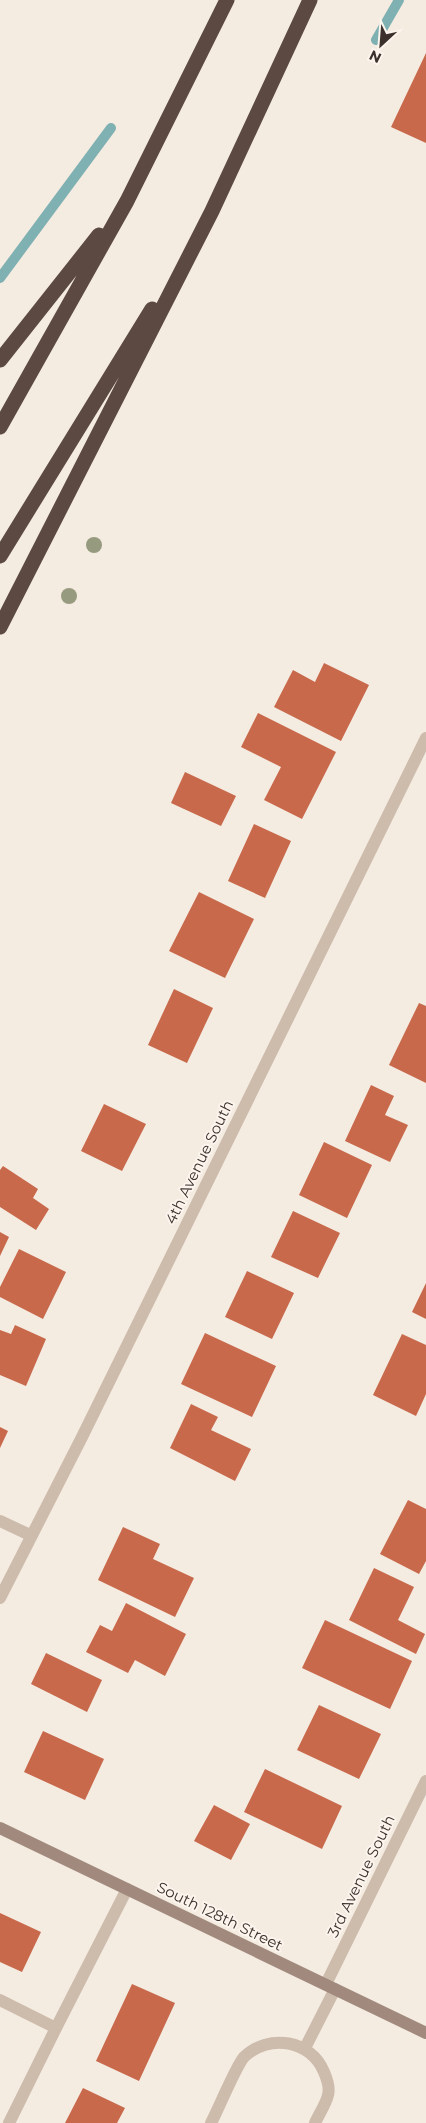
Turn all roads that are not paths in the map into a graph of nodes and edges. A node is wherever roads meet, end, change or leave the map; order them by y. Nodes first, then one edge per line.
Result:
1 (227, 0) edge
2 (310, 0) edge
3 (127, 200) junction
4 (212, 211) junction
5 (0, 360) edge
6 (0, 427) edge
7 (0, 556) edge
8 (0, 627) edge
9 (426, 738) edge
10 (0, 1521) edge
11 (30, 1535) junction
12 (0, 1598) edge
13 (426, 1781) edge
14 (0, 1828) edge
15 (126, 1889) junction
16 (331, 1987) junction
17 (0, 2000) edge
18 (56, 2028) junction
19 (426, 2033) edge
20 (305, 2048) junction
21 (9, 2123) edge
22 (211, 2123) edge
23 (315, 2123) edge

1 - 3 highway
2 - 4 highway
3 - 5 highway
3 - 6 highway
4 - 7 highway
4 - 8 highway
9 - 11 street, 4th Avenue South
10 - 11 street
11 - 12 street, 4th Avenue South
13 - 16 street, 3rd Avenue South
14 - 15 main road, South 128th Street
15 - 16 main road, South 128th Street
15 - 18 street
16 - 19 main road, South 128th Street
16 - 20 street, 3rd Avenue South
17 - 18 street
18 - 21 street
20 - 22 street
20 - 23 street

